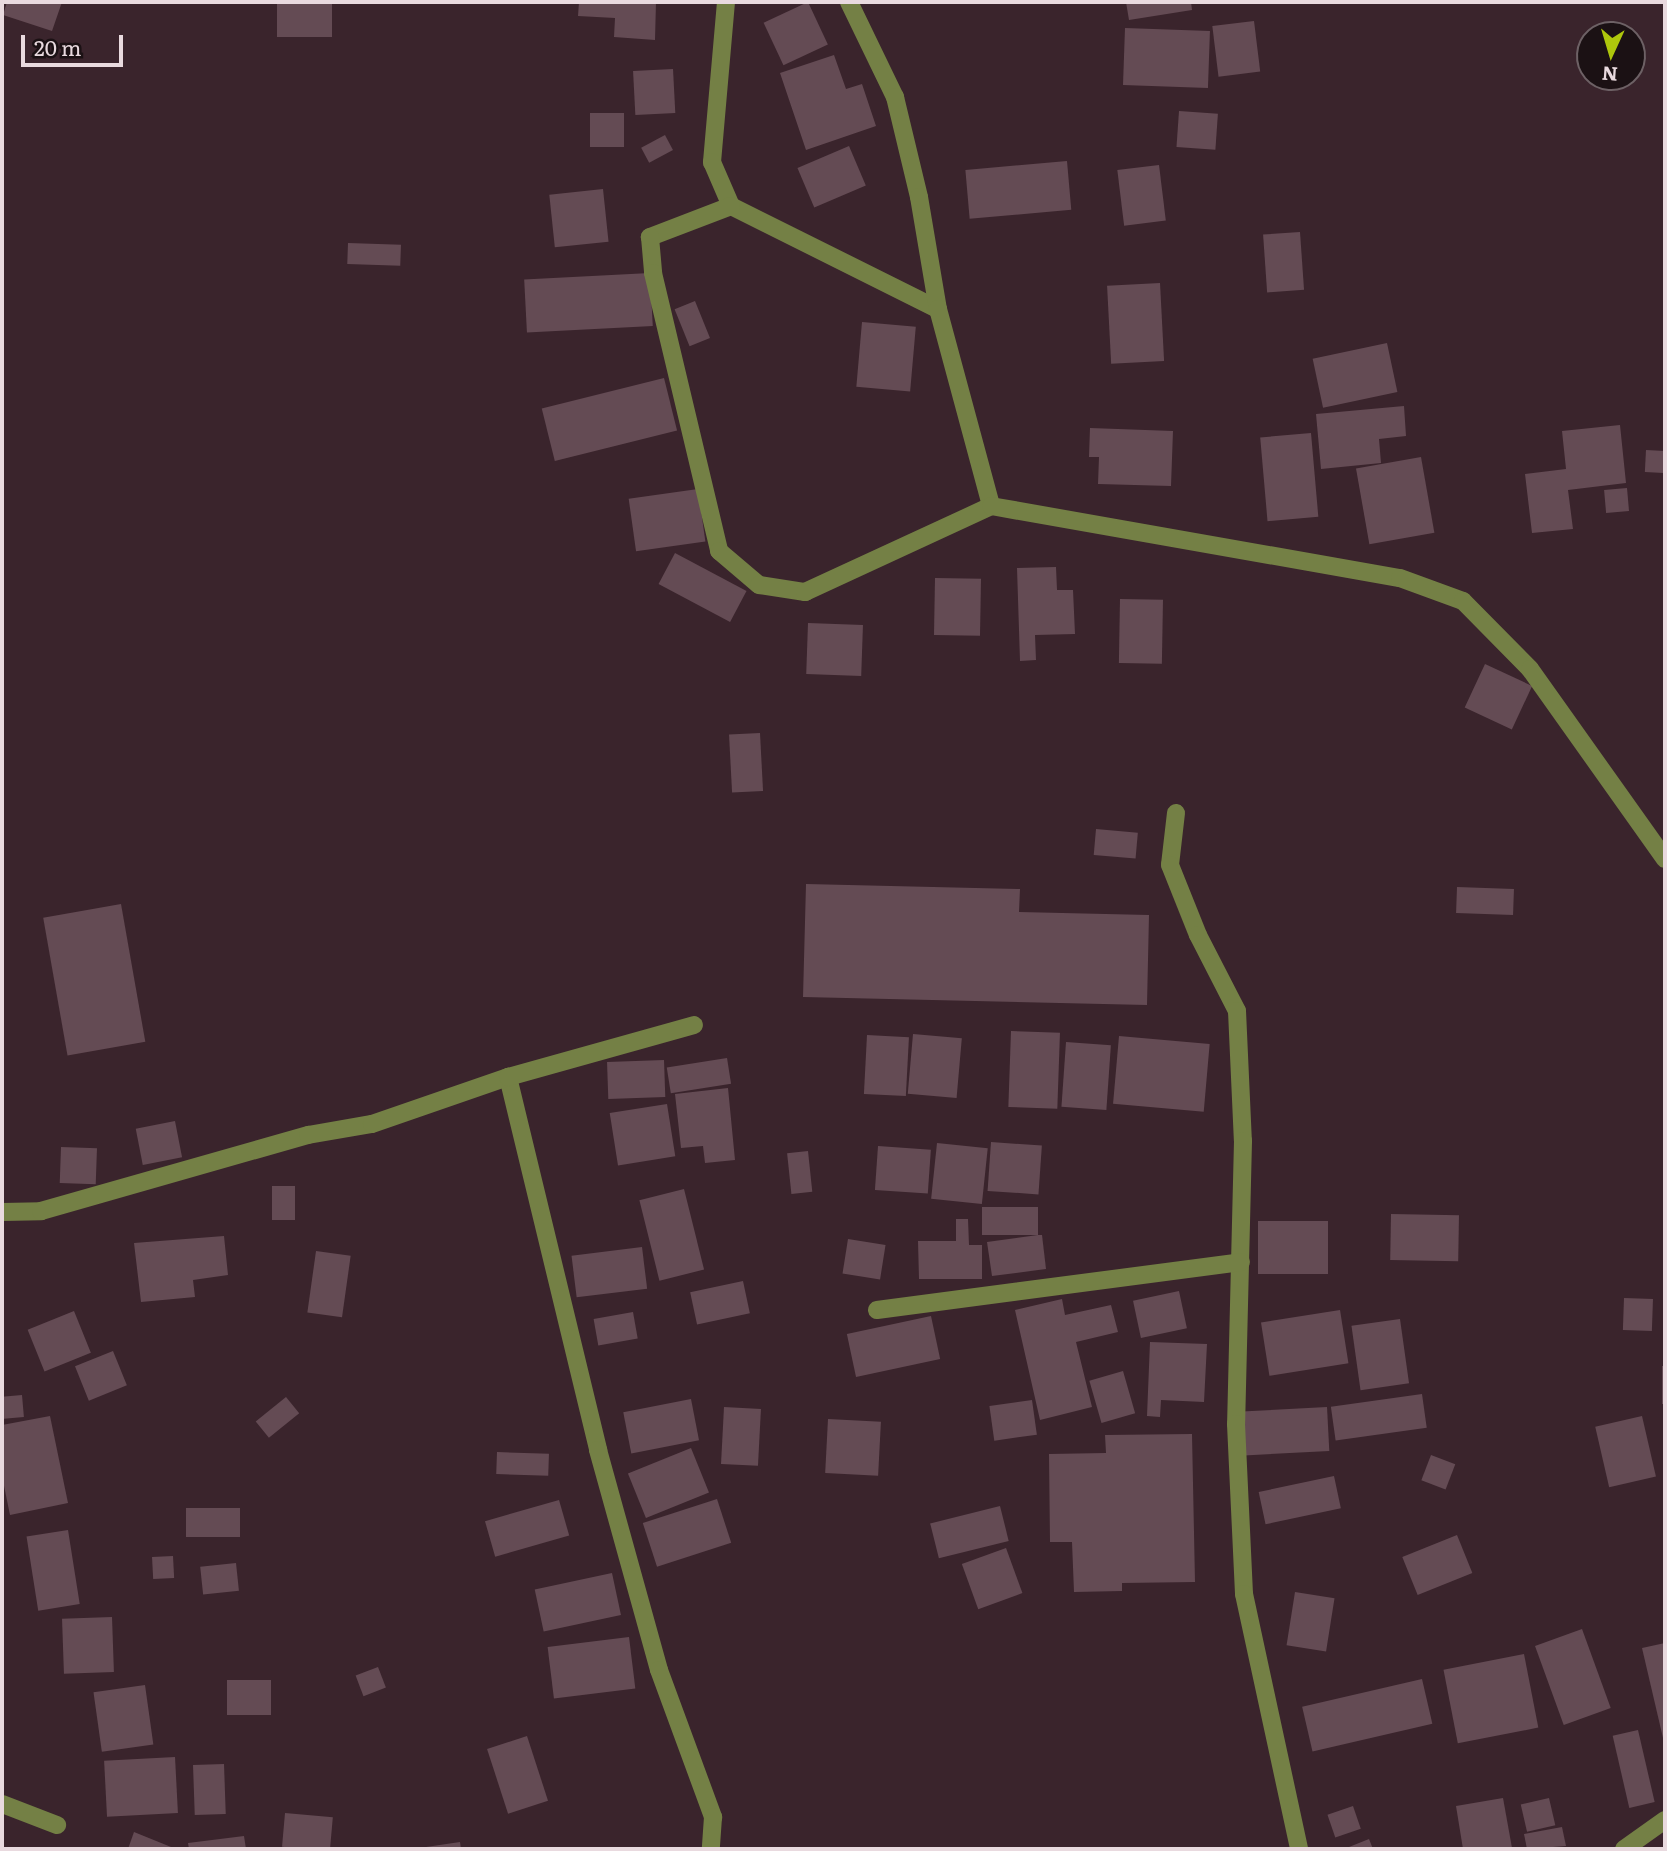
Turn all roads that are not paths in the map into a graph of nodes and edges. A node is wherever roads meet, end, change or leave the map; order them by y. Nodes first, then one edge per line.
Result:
1 (726, 2) edge
2 (849, 2) edge
3 (731, 206) junction
4 (938, 309) junction
5 (991, 506) junction
6 (1176, 813) dead end
7 (1665, 859) edge
8 (694, 1025) dead end
9 (508, 1077) junction
10 (2, 1212) edge
11 (1241, 1262) junction
12 (877, 1310) dead end
13 (2, 1804) edge
14 (1665, 1820) edge
15 (57, 1825) dead end
16 (1647, 1841) edge
17 (712, 1849) edge
18 (1299, 1849) edge
19 (1624, 1849) edge

1 - 3 street
2 - 4 street
3 - 4 street
3 - 5 street
4 - 5 street
5 - 7 street
6 - 11 street
8 - 9 street
9 - 10 street
9 - 17 street
11 - 12 street
11 - 18 street
13 - 15 street
14 - 16 street
16 - 19 street

